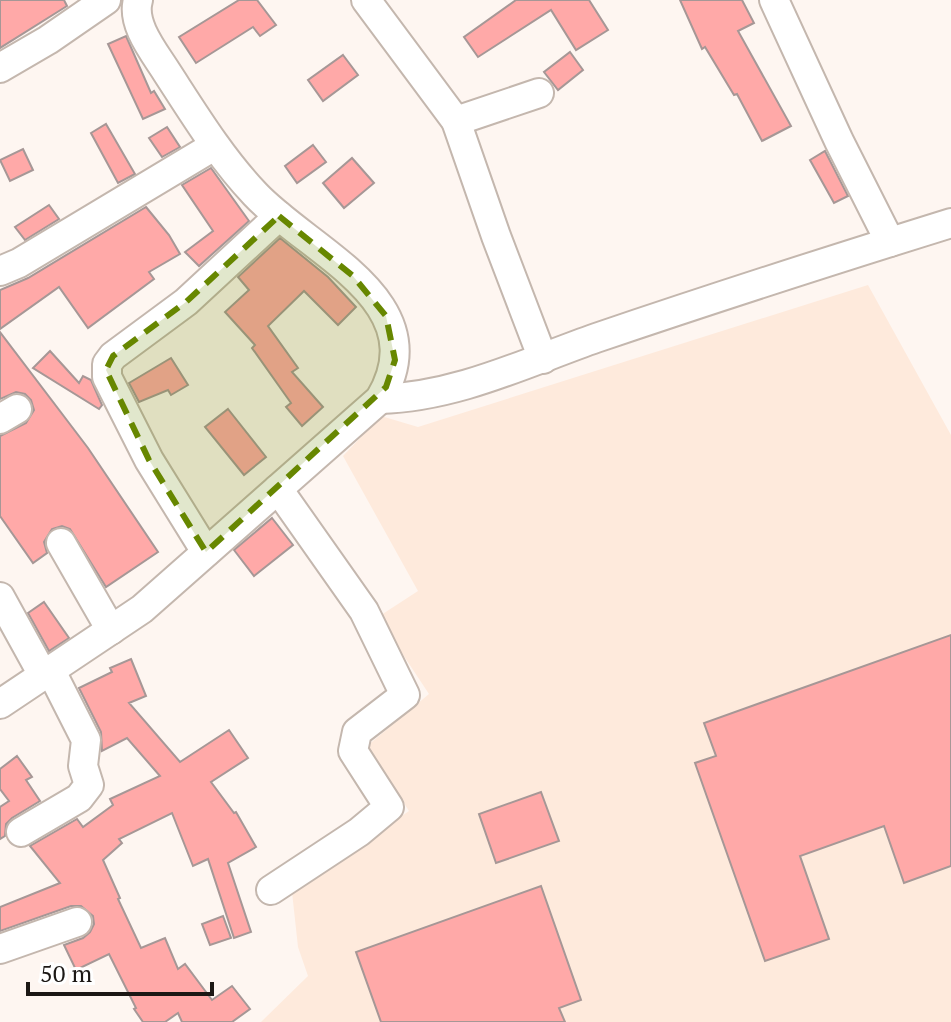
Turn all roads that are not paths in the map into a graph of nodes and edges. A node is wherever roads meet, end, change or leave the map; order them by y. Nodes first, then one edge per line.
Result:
1 (106, 0) edge
2 (138, 0) edge
3 (366, 0) edge
4 (774, 0) edge
5 (0, 68) edge
6 (539, 93) dead end
7 (456, 121) junction
8 (214, 146) junction
9 (279, 216) junction
10 (951, 223) edge
11 (890, 242) junction
12 (0, 271) edge
13 (543, 359) junction
14 (380, 399) junction
15 (278, 489) junction
16 (61, 543) dead end
17 (206, 552) junction
18 (0, 597) edge
19 (111, 630) junction
20 (47, 673) junction
21 (0, 704) edge
22 (21, 832) dead end
23 (271, 890) dead end
24 (77, 922) dead end
25 (0, 949) edge

1 - 5 street
2 - 8 street
3 - 7 street
4 - 11 street
6 - 7 street
7 - 13 street
8 - 9 street
8 - 12 street
9 - 14 street
9 - 17 street
10 - 11 street
11 - 13 street
13 - 14 street
14 - 15 street
15 - 17 street
15 - 23 street
16 - 19 street
17 - 19 street
18 - 20 street
19 - 20 street
20 - 21 street
20 - 22 street
24 - 25 street

